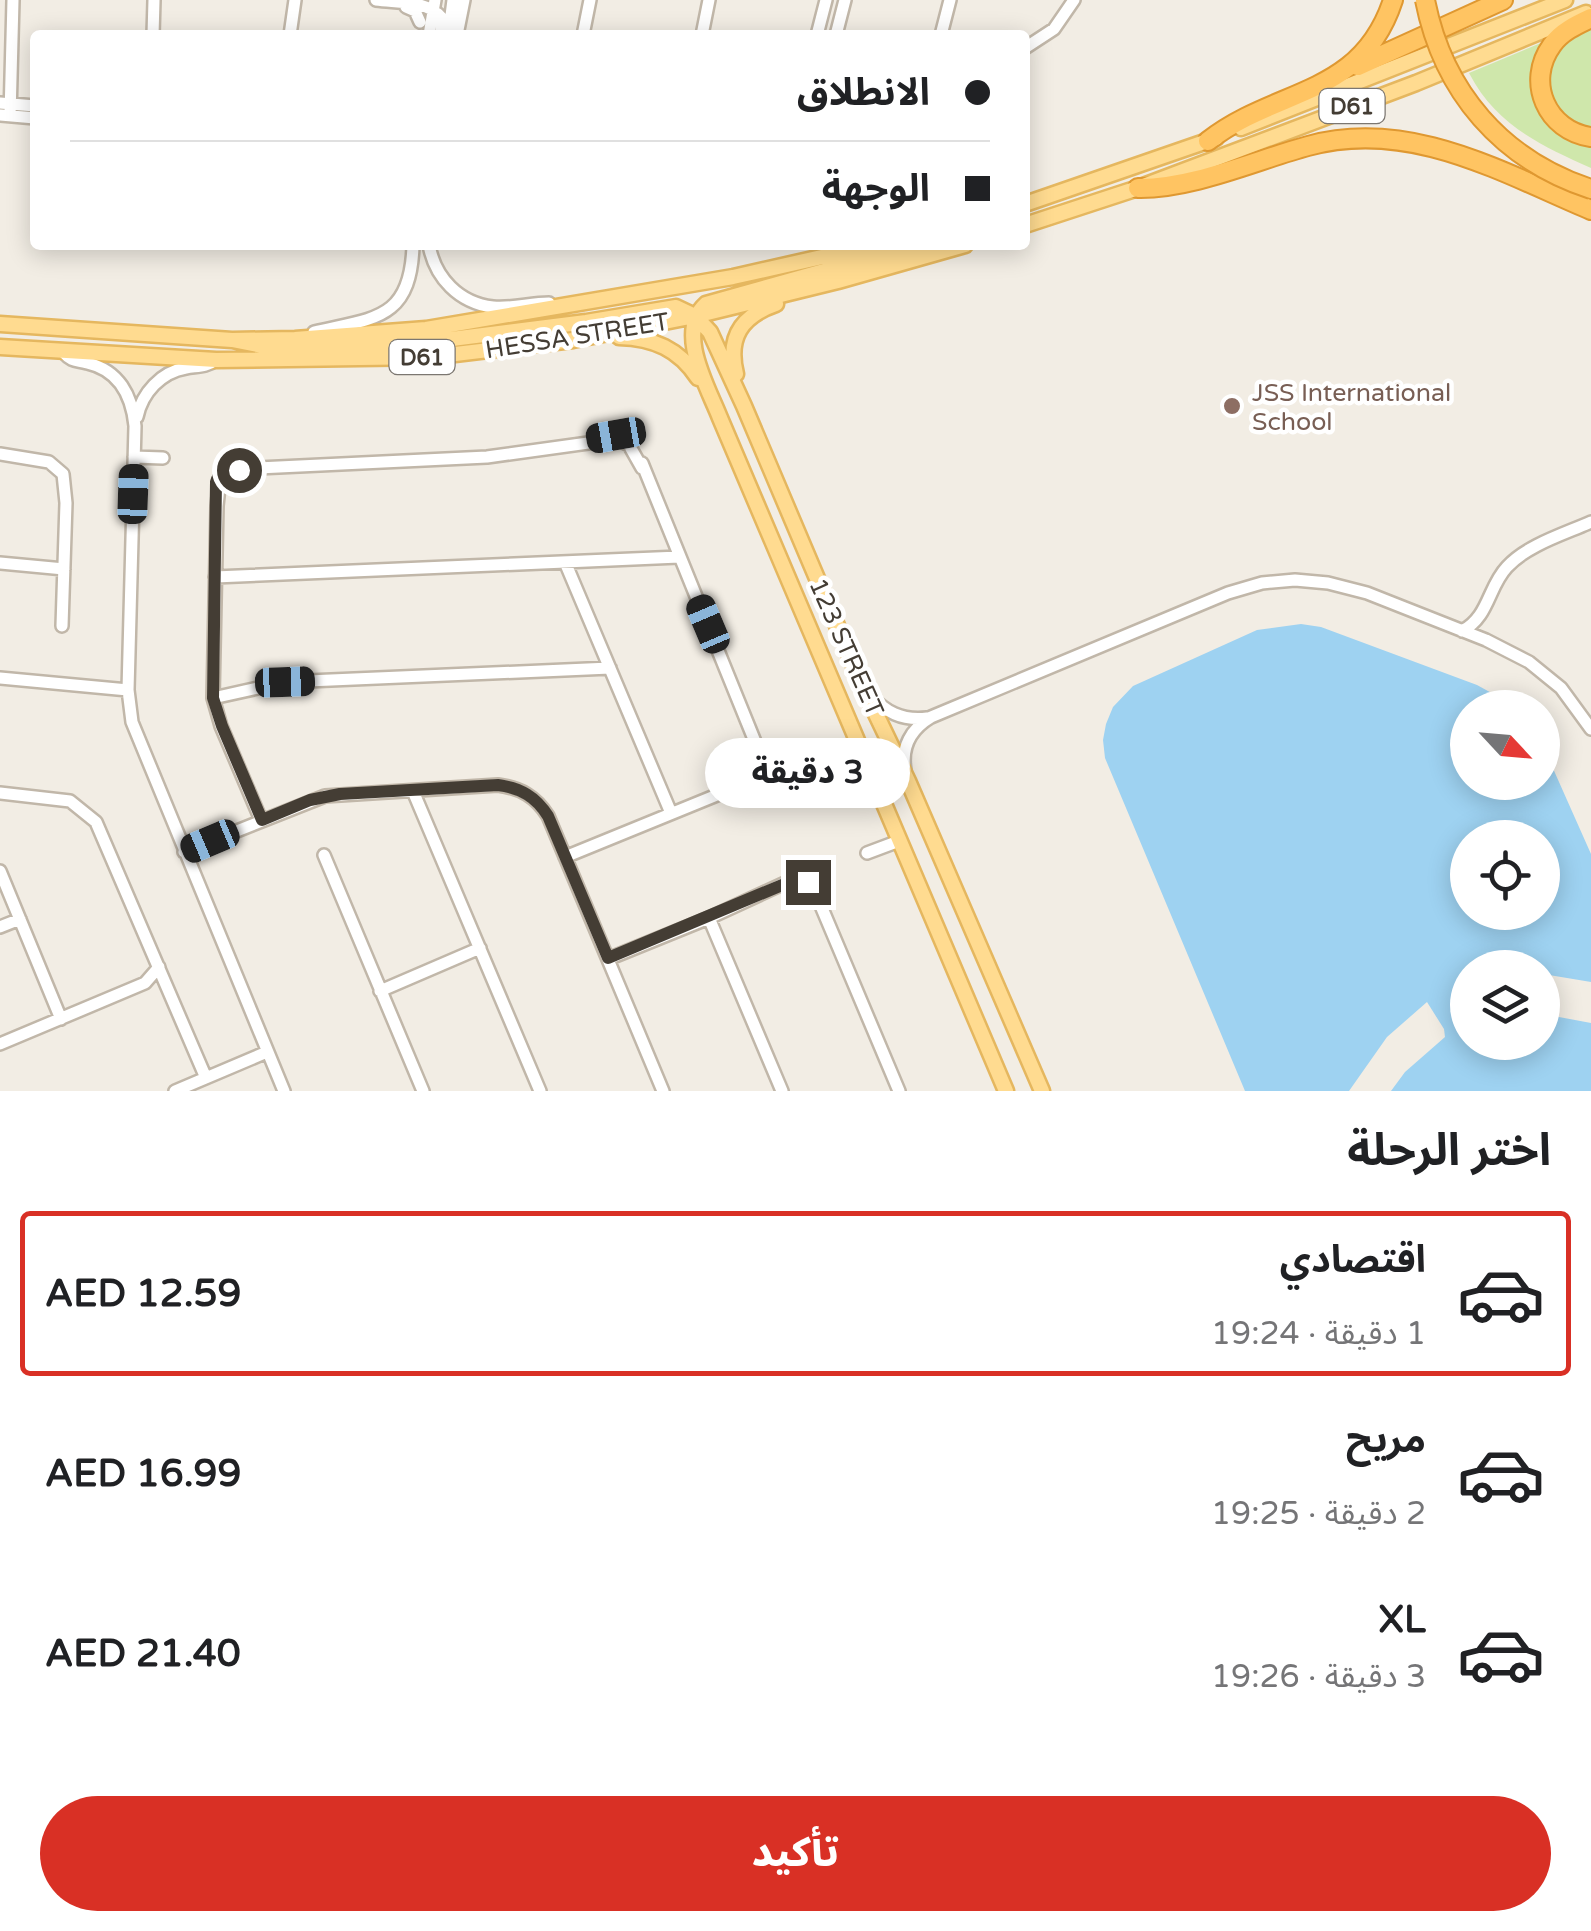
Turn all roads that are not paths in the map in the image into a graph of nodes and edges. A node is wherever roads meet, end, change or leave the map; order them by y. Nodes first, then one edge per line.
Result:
1 (13, 0) edge
2 (154, 0) edge
3 (294, 0) edge
4 (376, 0) edge
5 (453, 0) edge
6 (464, 0) edge
7 (590, 0) edge
8 (709, 0) edge
9 (826, 0) edge
10 (845, 0) edge
11 (950, 0) edge
12 (1074, 0) edge
13 (1394, 0) edge
14 (1425, 0) edge
15 (1502, 0) edge
16 (1566, 0) edge
17 (392, 2) junction
18 (428, 4) edge
19 (1582, 18) edge
20 (419, 29) edge
21 (153, 30) edge
22 (291, 30) edge
23 (429, 30) edge
24 (444, 30) edge
25 (446, 30) edge
26 (458, 30) edge
27 (584, 30) edge
28 (703, 30) edge
29 (818, 30) edge
30 (837, 30) edge
31 (942, 30) edge
32 (1030, 45) edge
33 (1340, 75) junction
34 (30, 107) edge
35 (5, 110) edge
36 (30, 117) edge
37 (1591, 137) edge
38 (1208, 141) junction
39 (1138, 188) junction
40 (1591, 189) edge
41 (1030, 202) edge
42 (1591, 210) edge
43 (1030, 223) edge
44 (412, 250) edge
45 (432, 250) edge
46 (853, 250) edge
47 (898, 250) edge
48 (949, 250) edge
49 (838, 282) junction
50 (573, 304) junction
51 (695, 316) junction
52 (0, 324) edge
53 (295, 339) junction
54 (232, 340) junction
55 (573, 340) junction
56 (0, 347) edge
57 (64, 354) junction
58 (216, 360) junction
59 (744, 406) junction
60 (720, 418) junction
61 (135, 426) junction
62 (0, 454) edge
63 (134, 457) junction
64 (163, 458) dead end
65 (1591, 522) edge
66 (677, 551) junction
67 (570, 562) junction
68 (0, 563) edge
69 (64, 569) junction
70 (215, 577) junction
71 (1484, 611) junction
72 (62, 626) dead end
73 (1462, 631) junction
74 (1486, 640) junction
75 (607, 662) junction
76 (0, 678) edge
77 (863, 688) junction
78 (128, 690) junction
79 (214, 703) junction
80 (931, 717) junction
81 (1591, 729) edge
82 (908, 781) junction
83 (418, 791) junction
84 (0, 792) edge
85 (671, 813) junction
86 (262, 820) junction
87 (899, 841) junction
88 (184, 852) junction
89 (867, 854) dead end
90 (324, 855) dead end
91 (565, 857) junction
92 (0, 872) edge
93 (709, 918) junction
94 (20, 919) junction
95 (0, 927) edge
96 (480, 948) junction
97 (608, 958) junction
98 (160, 967) junction
99 (145, 983) junction
100 (166, 983) junction
101 (380, 991) junction
102 (61, 1018) junction
103 (1018, 1034) junction
104 (0, 1044) edge
105 (268, 1052) junction
106 (206, 1078) junction
107 (174, 1091) edge
108 (284, 1091) edge
109 (423, 1091) edge
110 (540, 1091) edge
111 (663, 1091) edge
112 (782, 1091) edge
113 (900, 1091) edge
114 (1006, 1091) edge
115 (1034, 1091) edge
116 (1042, 1091) edge

1 - 35 street
2 - 21 street
3 - 22 street
4 - 17 street
5 - 25 street
6 - 26 street
7 - 27 street
8 - 28 street
9 - 29 street
10 - 30 street
11 - 31 street
12 - 32 street
13 - 33 highway
14 - 40 highway, bridge
15 - 33 highway
16 - 38 main road, D61
17 - 18 street
17 - 20 street
18 - 20 street
18 - 23 street
18 - 24 street
19 - 37 highway
19 - 39 main road, D61
33 - 38 highway
34 - 35 street
35 - 36 street
38 - 41 main road, D61
39 - 42 highway
39 - 43 main road, D61
44 - 53 street
45 - 50 street
46 - 50 main road, HESSA STREET / D61
47 - 51 main road
48 - 49 main road, HESSA STREET / D61
49 - 51 main road, HESSA STREET / D61
49 - 59 main road
50 - 53 main road, HESSA STREET / D61
51 - 54 main road
51 - 55 main road, HESSA STREET / D61
51 - 59 main road, 123 STREET
51 - 60 main road, 123 STREET
52 - 54 main road, HESSA STREET / D61
53 - 54 main road, HESSA STREET / D61
55 - 58 main road, HESSA STREET / D61
55 - 60 main road
56 - 57 main road, HESSA STREET / D61
57 - 58 main road, HESSA STREET / D61
57 - 61 street
58 - 61 street
59 - 77 main road, 123 STREET
60 - 87 main road, 123 STREET
61 - 63 street
62 - 69 street
63 - 64 street
63 - 78 street
65 - 71 street
66 - 67 street
66 - 70 street
66 - 85 street
67 - 70 street
67 - 75 street
68 - 69 street
69 - 72 street
70 - 79 street
71 - 73 street
71 - 74 street
73 - 74 street
73 - 80 street
74 - 81 street
75 - 79 street
75 - 85 street
76 - 78 street
77 - 80 street
77 - 82 main road, 123 STREET
78 - 88 street
79 - 86 street
80 - 82 street
82 - 103 main road, 123 STREET
83 - 86 street
83 - 91 street
83 - 96 street
84 - 98 street
85 - 91 street
86 - 88 street
87 - 89 street
87 - 114 main road, 123 STREET
88 - 105 street
90 - 101 street
91 - 97 street
92 - 94 street
93 - 97 street
93 - 112 street
93 - 113 street
94 - 95 street
94 - 102 street
96 - 101 street
96 - 110 street
97 - 111 street
98 - 99 street
98 - 100 street
99 - 100 street
99 - 102 street
100 - 106 street
101 - 109 street
102 - 104 street
103 - 115 street
103 - 116 main road, 123 STREET
105 - 106 street
105 - 108 street
106 - 107 street

